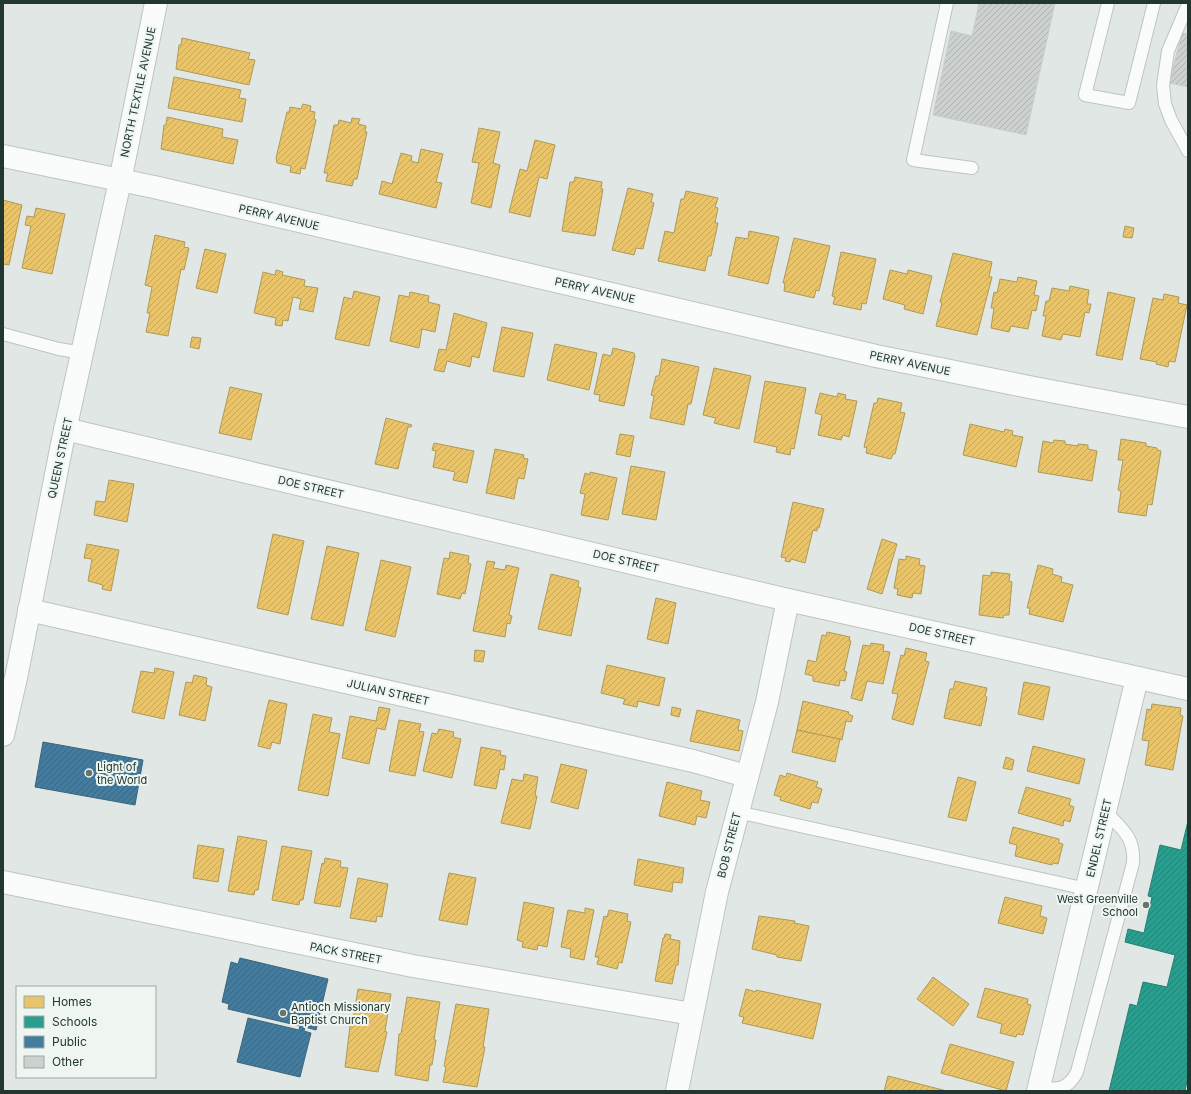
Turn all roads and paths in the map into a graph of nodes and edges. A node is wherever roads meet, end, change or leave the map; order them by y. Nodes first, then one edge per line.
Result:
1 (156, 3) edge
2 (947, 3) edge
3 (1108, 3) edge
4 (1154, 3) edge
5 (1187, 3) edge
6 (1188, 151) edge
7 (3, 156) edge
8 (972, 168) dead end
9 (120, 181) junction
10 (3, 334) edge
11 (83, 353) junction
12 (1188, 417) edge
13 (65, 429) junction
14 (788, 600) junction
15 (30, 610) junction
16 (1137, 678) junction
17 (1188, 689) edge
18 (3, 735) edge
19 (746, 776) junction
20 (1105, 811) junction
21 (737, 812) junction
22 (3, 882) edge
23 (1087, 889) junction
24 (692, 1014) junction
25 (1039, 1089) edge
26 (677, 1091) edge

1 - 9 street, NORTH TEXTILE AVENUE
2 - 8 lane
3 - 4 lane
5 - 6 lane
7 - 9 street, PERRY AVENUE
9 - 11 street, QUEEN STREET
9 - 12 street, PERRY AVENUE
10 - 11 lane
11 - 13 street, QUEEN STREET
13 - 14 street, DOE STREET
13 - 15 street, QUEEN STREET
14 - 16 street, DOE STREET
14 - 19 street, BOB STREET
15 - 18 street, QUEEN STREET
15 - 19 street, JULIAN STREET
16 - 17 street, DOE STREET
16 - 20 street, ENDEL STREET
19 - 21 street, BOB STREET
20 - 23 street, ENDEL STREET
20 - 25 lane
21 - 23 lane
21 - 24 street, BOB STREET
22 - 24 street, PACK STREET
23 - 25 street, ENDEL STREET
24 - 26 street, BOB STREET

